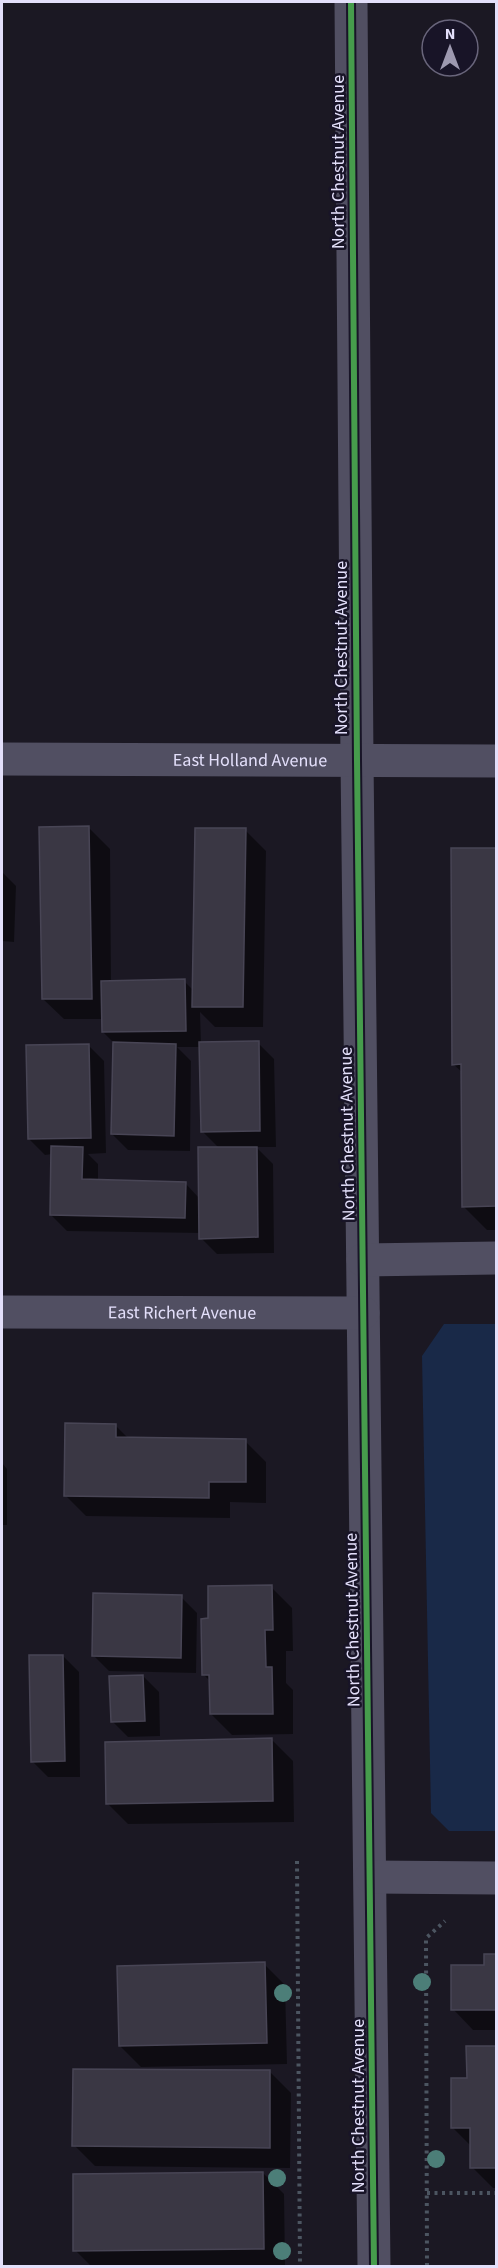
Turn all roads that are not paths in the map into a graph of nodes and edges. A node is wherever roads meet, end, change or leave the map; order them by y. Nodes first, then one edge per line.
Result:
1 (351, 2) edge
2 (2, 759) edge
3 (357, 760) junction
4 (496, 761) edge
5 (496, 1258) edge
6 (363, 1260) junction
7 (2, 1312) edge
8 (363, 1313) junction
9 (371, 1877) junction
10 (496, 1878) edge
11 (374, 2266) edge

1 - 3 street, North Chestnut Avenue
2 - 3 street, East Holland Avenue
3 - 4 street, East Holland Avenue
3 - 6 street, North Chestnut Avenue
5 - 6 street
6 - 8 street, North Chestnut Avenue
7 - 8 street, East Richert Avenue
8 - 9 street, North Chestnut Avenue
9 - 10 street
9 - 11 street, North Chestnut Avenue

